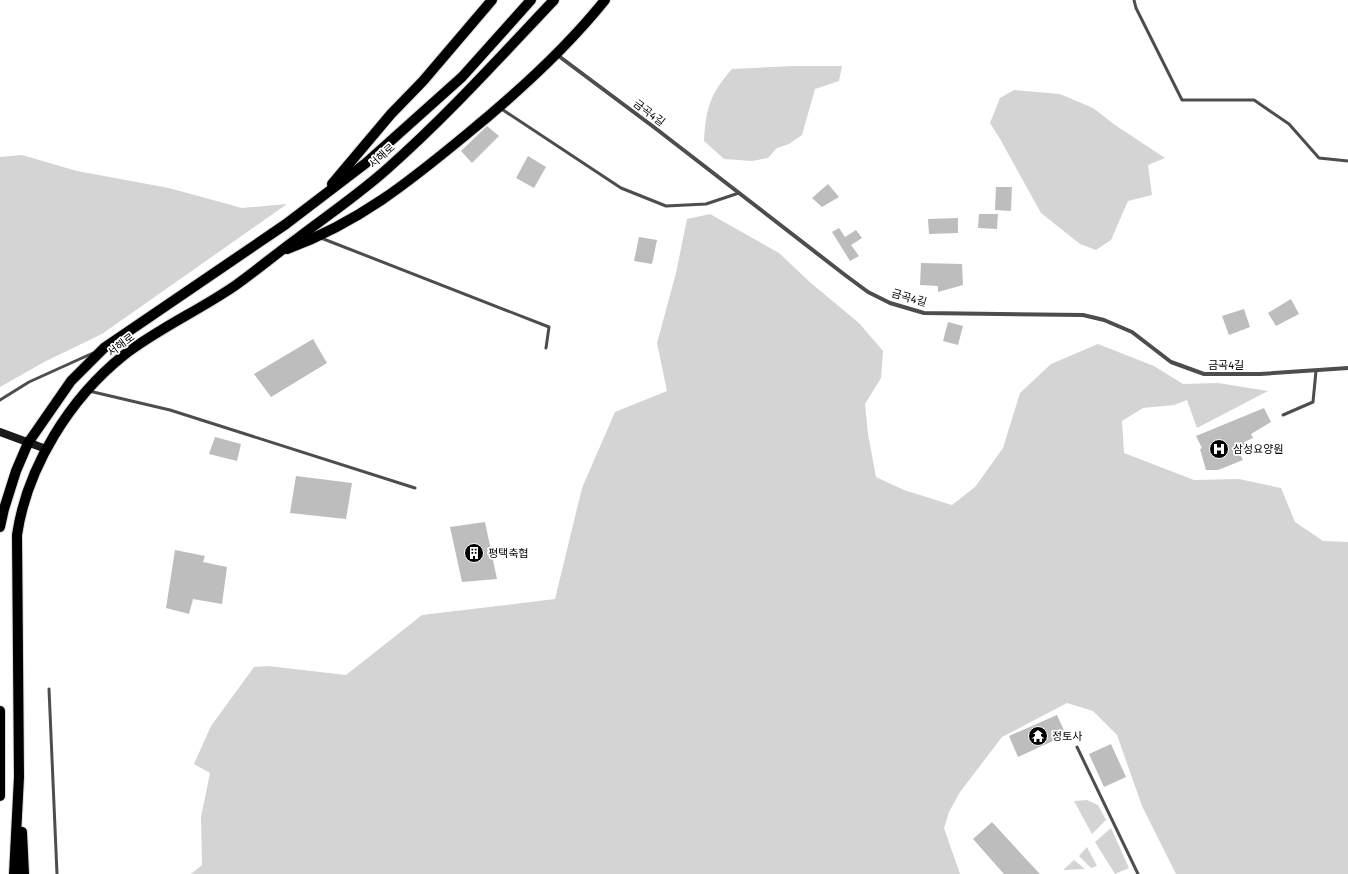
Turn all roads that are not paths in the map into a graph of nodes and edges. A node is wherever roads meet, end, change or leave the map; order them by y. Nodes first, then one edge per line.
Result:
1 (492, 0) edge
2 (531, 0) edge
3 (554, 0) edge
4 (605, 0) edge
5 (1134, 0) edge
6 (556, 54) junction
7 (499, 108) junction
8 (1348, 161) edge
9 (739, 193) junction
10 (322, 196) junction
11 (320, 237) junction
12 (277, 253) junction
13 (104, 348) junction
14 (546, 348) dead end
15 (1348, 368) edge
16 (1316, 371) junction
17 (88, 390) junction
18 (0, 400) edge
19 (1283, 415) dead end
20 (0, 432) edge
21 (28, 443) junction
22 (46, 449) junction
23 (415, 488) dead end
24 (0, 527) edge
25 (49, 689) dead end
26 (0, 711) edge
27 (1077, 747) dead end
28 (19, 777) junction
29 (0, 796) edge
30 (14, 874) edge
31 (24, 874) edge
32 (57, 874) edge
33 (1138, 874) edge

1 - 10 main road
2 - 10 main road, 서해로
3 - 12 main road, 서해로
4 - 6 main road
5 - 8 lane
6 - 7 main road
6 - 9 street, 금곡4길
7 - 9 lane
7 - 11 main road
9 - 16 street, 금곡4길
10 - 13 main road, 서해로
11 - 12 main road
11 - 14 lane
12 - 17 main road, 서해로
13 - 18 lane
13 - 21 main road, 서해로
15 - 16 street, 금곡4길
16 - 19 lane
17 - 22 main road, 서해로
17 - 23 lane
20 - 21 main road
21 - 22 main road
21 - 24 main road, 서해로
22 - 28 main road, 서해로
25 - 32 lane
26 - 29 main road
27 - 33 lane
28 - 30 main road, 서해로
28 - 31 main road

